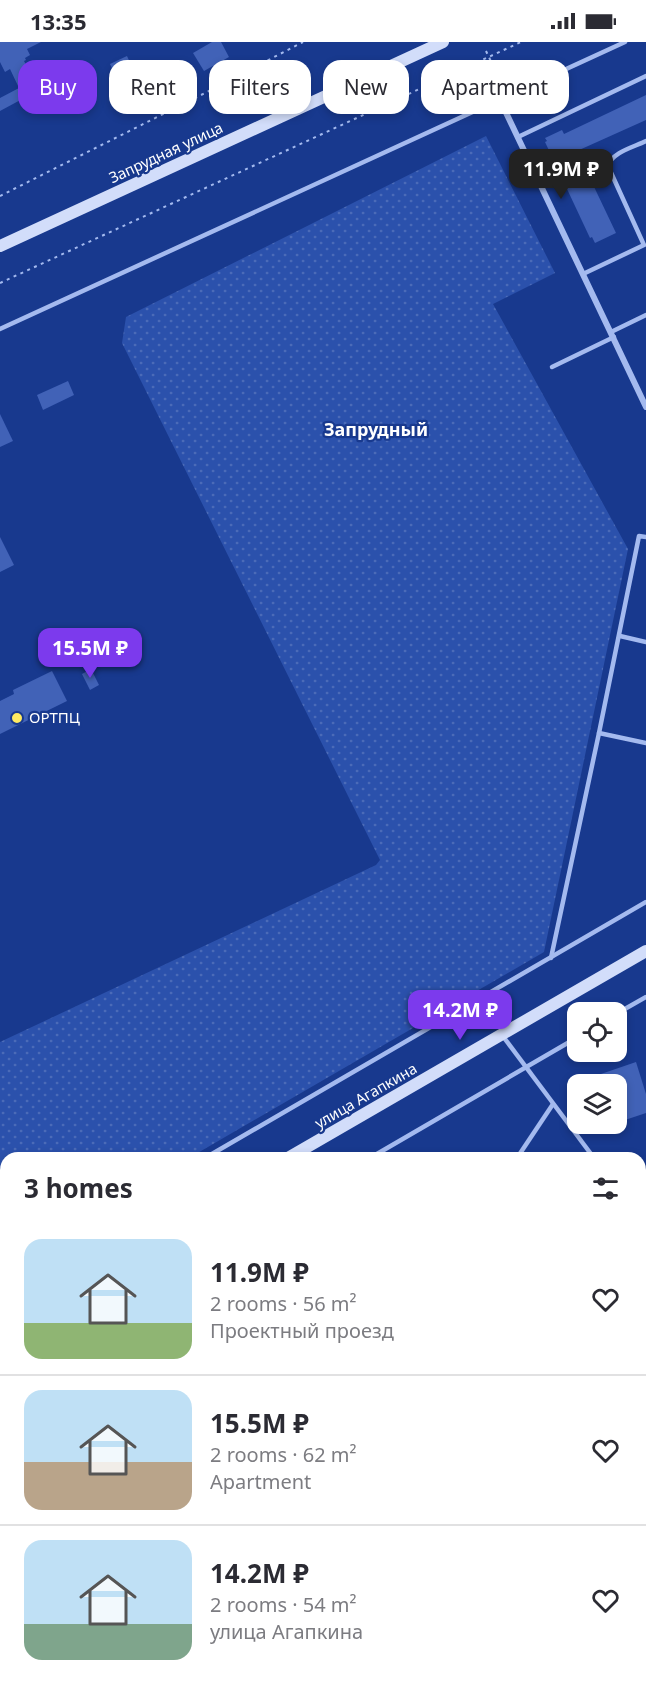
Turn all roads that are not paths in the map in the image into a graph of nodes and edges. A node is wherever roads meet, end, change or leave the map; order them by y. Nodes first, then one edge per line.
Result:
1 (442, 42) edge
2 (625, 42) edge
3 (569, 68) edge
4 (646, 76) edge
5 (467, 114) edge
6 (507, 114) edge
7 (518, 137) junction
8 (646, 141) edge
9 (645, 244) edge
10 (0, 246) edge
11 (583, 273) junction
12 (646, 315) edge
13 (0, 329) edge
14 (612, 334) junction
15 (552, 367) dead end
16 (646, 407) edge
17 (646, 537) edge
18 (620, 636) junction
19 (646, 642) edge
20 (599, 733) junction
21 (646, 743) edge
22 (646, 902) edge
23 (646, 951) edge
24 (551, 958) junction
25 (646, 997) edge
26 (627, 1008) edge
27 (501, 1035) junction
28 (567, 1044) edge
29 (526, 1068) junction
30 (553, 1104) junction
31 (215, 1152) edge
32 (298, 1152) edge
33 (380, 1152) edge
34 (521, 1152) edge
35 (589, 1152) edge

1 - 10 main road, Запрудная улица
2 - 3 lane
4 - 7 lane
5 - 13 lane
6 - 7 street
7 - 11 street
8 - 9 lane
9 - 11 lane
11 - 14 street
12 - 14 lane
14 - 15 lane
14 - 16 street
17 - 18 lane
18 - 19 lane
18 - 20 lane
20 - 21 lane
20 - 24 lane
22 - 24 lane
23 - 27 main road, улица Агапкина
24 - 31 lane
25 - 26 lane
27 - 29 lane
27 - 32 main road, улица Агапкина
28 - 29 lane
29 - 30 lane
29 - 33 lane
30 - 34 lane
30 - 35 lane

